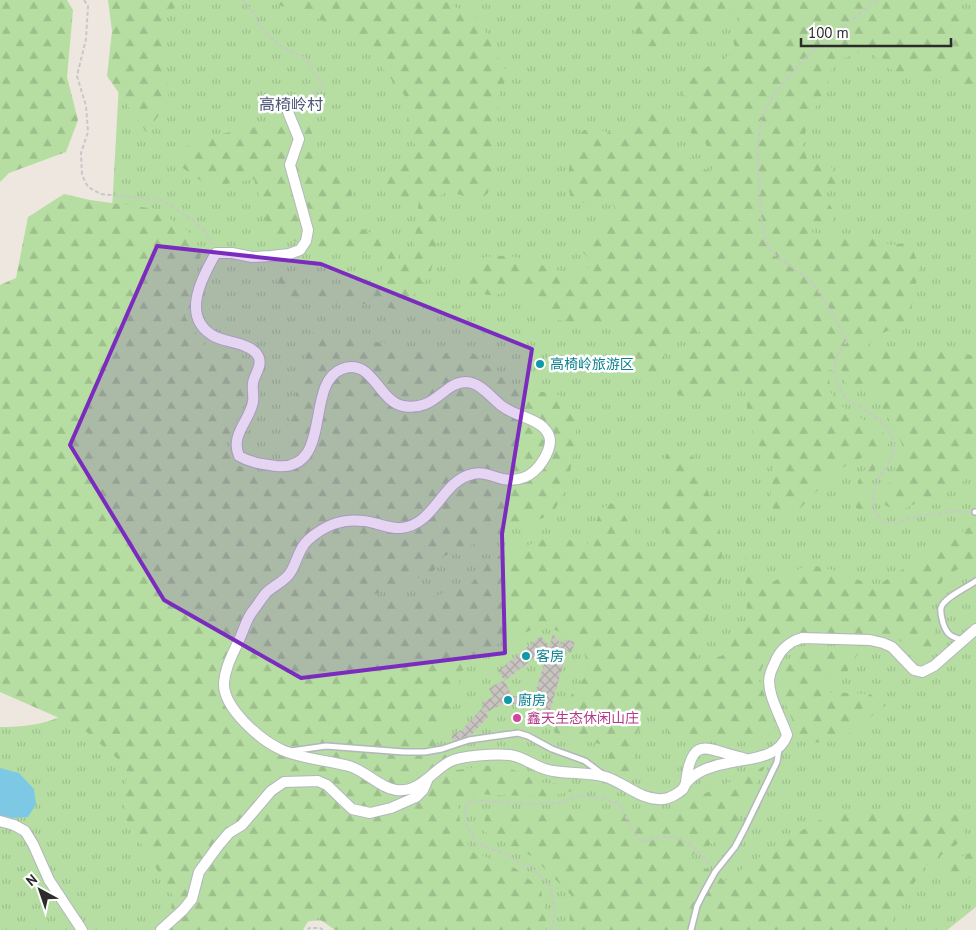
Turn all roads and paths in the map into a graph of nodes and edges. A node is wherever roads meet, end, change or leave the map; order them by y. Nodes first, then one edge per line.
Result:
1 (84, 0) edge
2 (243, 0) edge
3 (877, 0) edge
4 (288, 112) joint
5 (216, 253) junction
6 (976, 512) edge
7 (976, 582) edge
8 (976, 629) edge
9 (964, 640) junction
10 (524, 666) dead end
11 (527, 671) dead end
12 (779, 749) junction
13 (285, 752) junction
14 (748, 759) junction
15 (607, 778) junction
16 (427, 780) junction
17 (686, 782) junction
18 (0, 821) edge
19 (715, 872) junction
20 (82, 930) edge
21 (161, 930) edge
22 (308, 930) edge
23 (323, 930) edge
24 (551, 930) edge
25 (691, 930) edge

1 - 5 path
2 - 4 path
3 - 6 path
4 - 5 street
5 - 13 street
7 - 9 lane
8 - 9 street
9 - 12 street
10 - 11 path
12 - 14 street
12 - 19 lane
13 - 15 lane
13 - 16 street
14 - 17 street
14 - 17 street
15 - 16 street
15 - 17 street
16 - 21 street
18 - 20 street
19 - 24 path
19 - 25 lane
22 - 23 path

